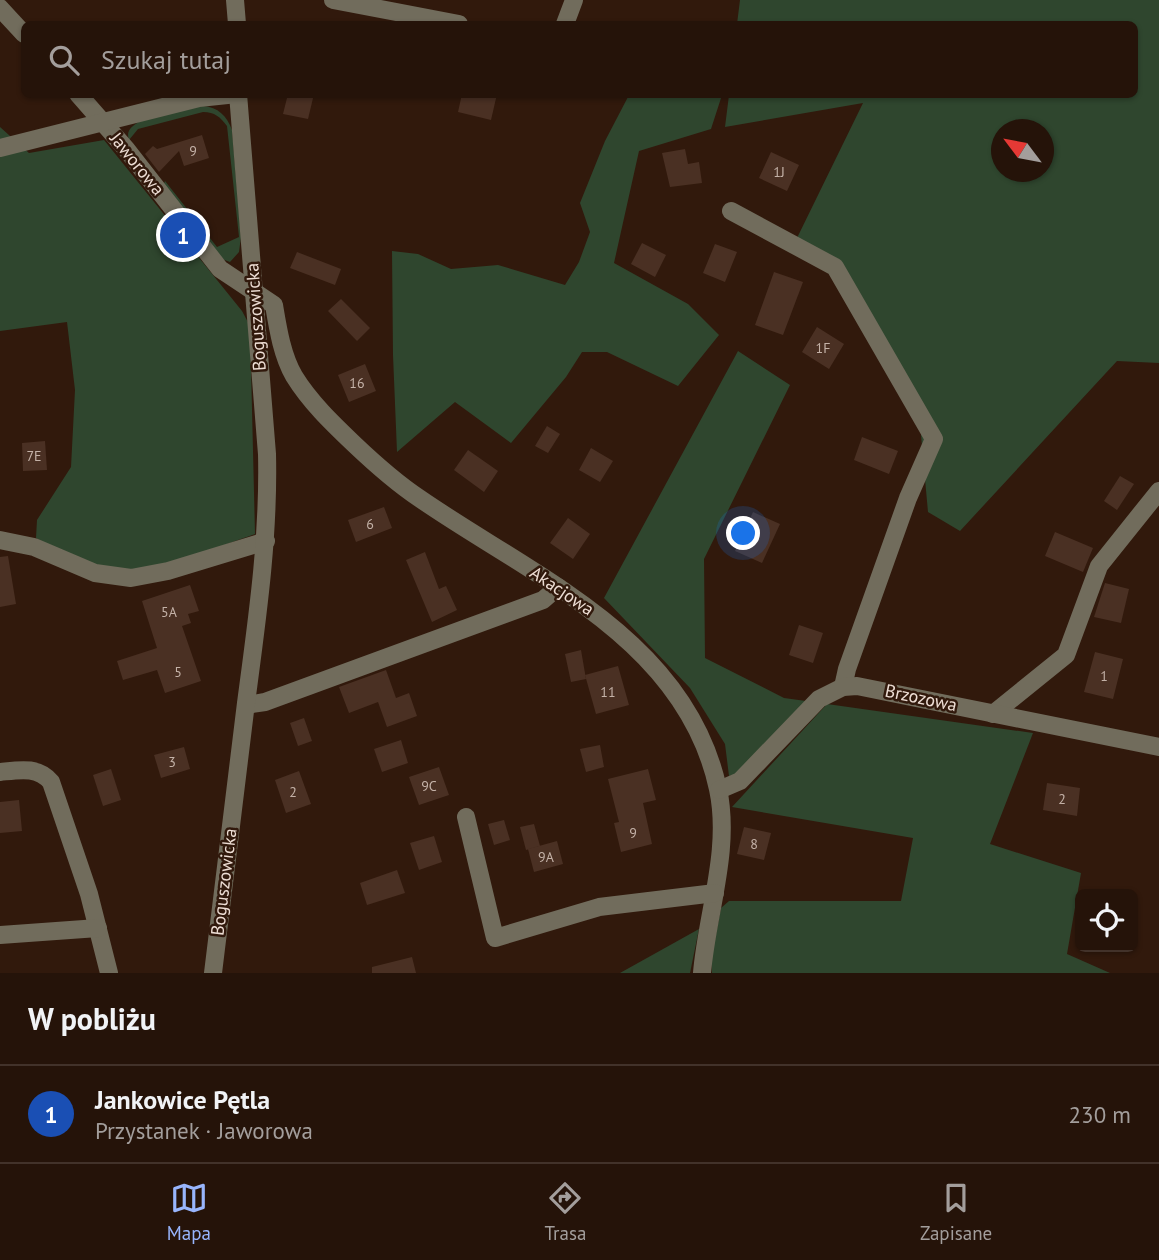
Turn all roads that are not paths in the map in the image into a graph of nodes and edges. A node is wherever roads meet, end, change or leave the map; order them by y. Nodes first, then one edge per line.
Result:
1 (235, 0) edge
2 (332, 0) edge
3 (574, 0) edge
4 (0, 8) edge
5 (237, 21) edge
6 (443, 21) edge
7 (566, 21) edge
8 (13, 27) edge
9 (82, 98) edge
10 (199, 98) edge
11 (237, 98) edge
12 (102, 121) junction
13 (0, 148) edge
14 (732, 211) dead end
15 (254, 290) junction
16 (1159, 491) edge
17 (0, 540) edge
18 (266, 541) junction
19 (558, 587) junction
20 (843, 687) junction
21 (246, 705) junction
22 (993, 714) junction
23 (1159, 747) edge
24 (0, 772) edge
25 (719, 790) junction
26 (466, 817) dead end
27 (715, 893) junction
28 (98, 928) junction
29 (0, 935) edge
30 (109, 973) edge
31 (213, 973) edge
32 (702, 973) edge

1 - 5 street
2 - 6 street
3 - 7 street
4 - 8 street
9 - 12 street, Jaworowa
10 - 12 street
11 - 15 street, Boguszowicka
12 - 13 street
12 - 15 street, Jaworowa
14 - 20 street
15 - 18 street, Boguszowicka
15 - 19 street, Akacjowa
16 - 22 street
17 - 18 street
18 - 21 street, Boguszowicka
19 - 21 street
19 - 25 street, Akacjowa
20 - 22 street, Brzozowa
20 - 25 street
21 - 31 street, Boguszowicka
22 - 23 street, Brzozowa
24 - 28 street
25 - 27 street, Akacjowa
26 - 27 street
27 - 32 street, Akacjowa
28 - 29 street
28 - 30 street

